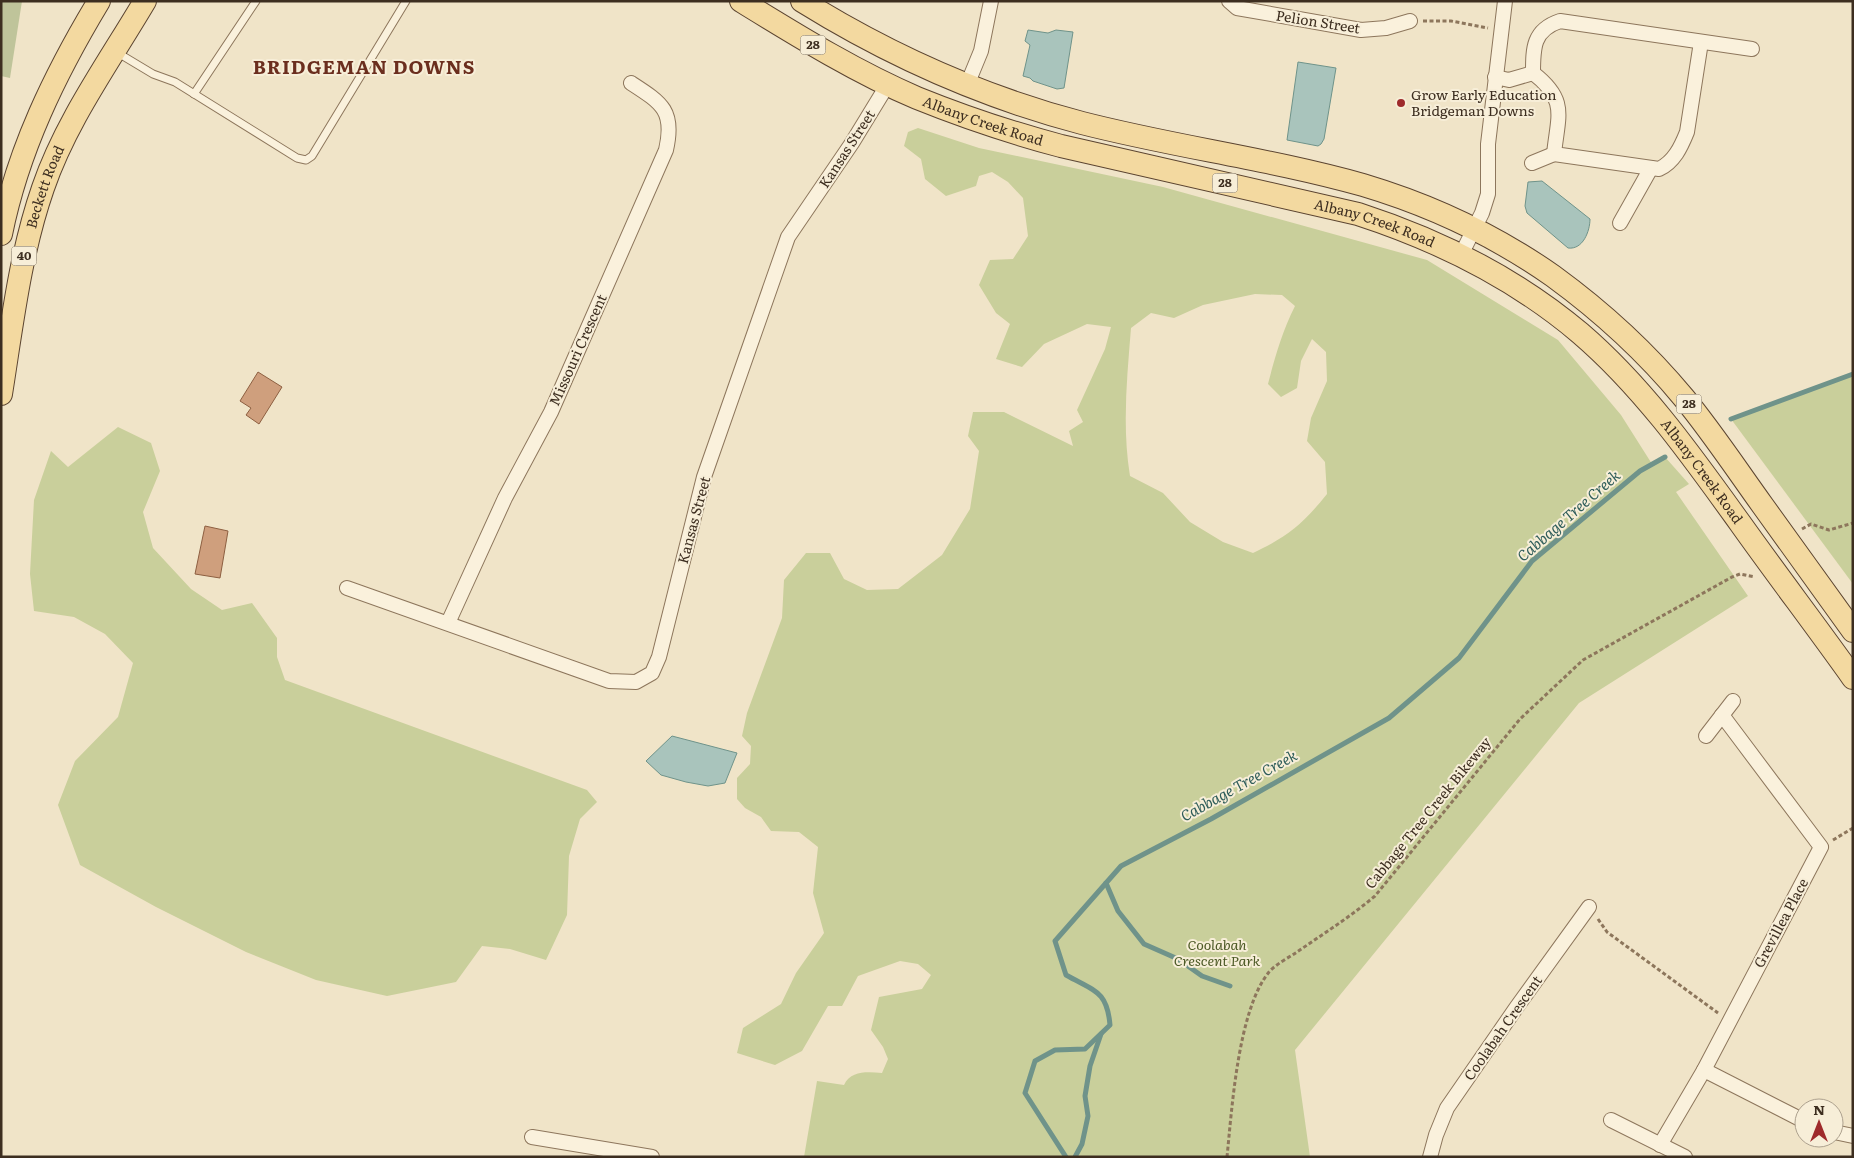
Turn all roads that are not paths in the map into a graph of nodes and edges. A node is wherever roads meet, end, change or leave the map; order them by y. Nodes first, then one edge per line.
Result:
1 (99, 1) edge
2 (145, 1) edge
3 (256, 1) edge
4 (406, 1) edge
5 (741, 1) edge
6 (802, 1) edge
7 (991, 1) edge
8 (1229, 1) edge
9 (1505, 1) edge
10 (1410, 22) road end
11 (1701, 42) junction
12 (1752, 49) dead end
13 (115, 51) junction
14 (1533, 73) junction
15 (1495, 78) junction
16 (631, 83) dead end
17 (888, 84) junction
18 (967, 85) junction
19 (194, 94) junction
20 (1554, 154) junction
21 (1532, 163) dead end
22 (1651, 168) junction
23 (1620, 224) dead end
24 (1474, 229) junction
25 (1, 234) edge
26 (1461, 255) junction
27 (1, 394) edge
28 (347, 588) dead end
29 (448, 623) junction
30 (1853, 631) edge
31 (1853, 678) edge
32 (1732, 701) dead end
33 (1722, 715) junction
34 (1706, 736) dead end
35 (1589, 906) road end
36 (1704, 1070) junction
37 (1794, 1116) edge
38 (1612, 1120) dead end
39 (532, 1137) dead end
40 (1660, 1145) junction
41 (652, 1157) edge
42 (1430, 1157) edge
43 (1685, 1157) edge

1 - 25 main road, Beckett Road / 40
2 - 13 main road, Beckett Road / 40
3 - 19 lane
4 - 19 lane
5 - 17 main road, Albany Creek Road / 28
6 - 18 main road, Albany Creek Road / 28
7 - 18 street
8 - 10 street, Pelion Street
9 - 15 street
11 - 12 street
11 - 14 street
11 - 22 street
13 - 19 lane
13 - 27 main road, Beckett Road / 40
14 - 15 street
14 - 20 street
15 - 24 street
16 - 29 street, Missouri Crescent
17 - 26 main road, Albany Creek Road / 28
17 - 29 street, Kansas Street
18 - 24 main road, Albany Creek Road / 28
20 - 21 street
20 - 22 street
22 - 23 street
24 - 26 street
24 - 30 main road, Albany Creek Road / 28
26 - 31 main road, Albany Creek Road / 28
28 - 29 street, Kansas Street
32 - 33 street
33 - 34 street
33 - 36 street, Grevillea Place
35 - 42 street, Coolabah Crescent
36 - 37 street
36 - 40 street, Grevillea Place
38 - 40 street
39 - 41 street
40 - 43 street

